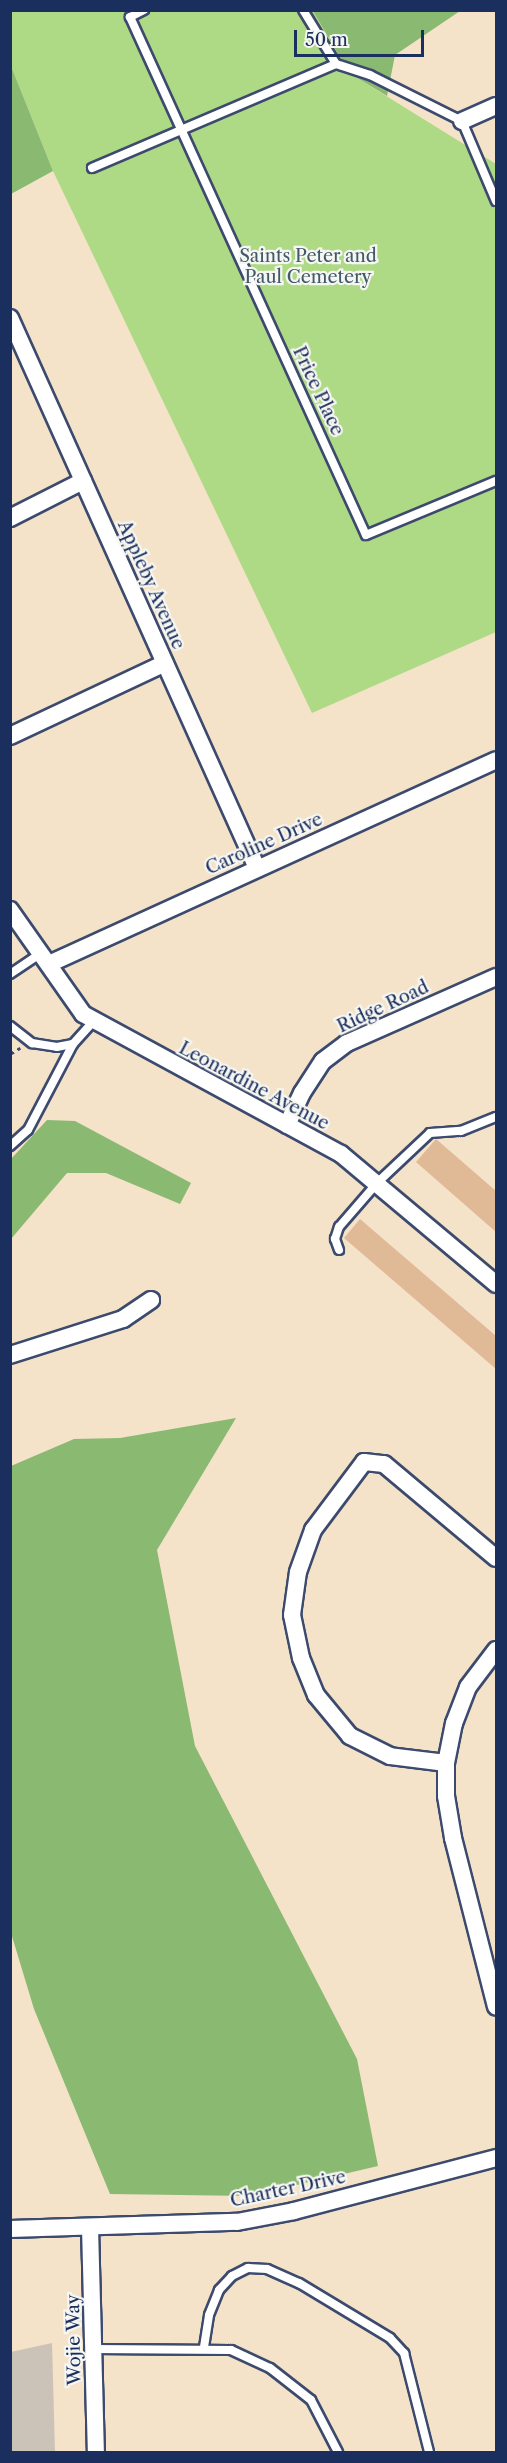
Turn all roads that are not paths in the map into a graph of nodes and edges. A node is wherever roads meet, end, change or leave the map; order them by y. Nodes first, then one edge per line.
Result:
1 (144, 10) edge
2 (303, 10) edge
3 (129, 14) edge
4 (336, 64) junction
5 (496, 106) edge
6 (462, 121) junction
7 (182, 132) junction
8 (92, 168) dead end
9 (496, 201) edge
10 (10, 318) edge
11 (83, 481) junction
12 (496, 481) edge
13 (10, 518) edge
14 (165, 663) junction
15 (10, 736) edge
16 (496, 760) edge
17 (257, 868) junction
18 (10, 910) edge
19 (45, 958) junction
20 (10, 974) edge
21 (496, 977) edge
22 (93, 1022) junction
23 (10, 1026) edge
24 (73, 1044) junction
25 (496, 1117) edge
26 (287, 1125) junction
27 (10, 1146) edge
28 (378, 1182) junction
29 (339, 1250) dead end
30 (496, 1284) edge
31 (151, 1300) dead end
32 (10, 1355) edge
33 (496, 1558) edge
34 (496, 1650) edge
35 (447, 1763) junction
36 (496, 2007) edge
37 (496, 2158) edge
38 (90, 2227) junction
39 (10, 2229) edge
40 (204, 2347) junction
41 (93, 2349) junction
42 (96, 2452) edge
43 (338, 2452) edge
44 (429, 2452) edge

1 - 3 lane
2 - 4 lane
3 - 7 lane
4 - 6 lane
4 - 7 lane
5 - 6 street
6 - 9 lane
7 - 8 lane
7 - 12 lane, Price Place
10 - 11 street, Appleby Avenue
11 - 13 street
11 - 14 street, Appleby Avenue
14 - 15 street
14 - 17 street, Appleby Avenue
16 - 17 street, Caroline Drive
17 - 19 street, Caroline Drive
18 - 19 street, Leonardine Avenue
19 - 20 lane
19 - 22 street, Leonardine Avenue
21 - 26 street, Ridge Road
22 - 24 lane
22 - 26 street, Leonardine Avenue
23 - 24 lane
24 - 27 lane
25 - 28 lane
26 - 28 street, Leonardine Avenue
28 - 29 lane
28 - 30 street, Leonardine Avenue
31 - 32 street
33 - 35 street
34 - 35 street
35 - 36 street
37 - 38 street, Charter Drive
38 - 39 street, Charter Drive
38 - 41 street, Wojie Way
40 - 41 lane
40 - 43 lane
40 - 44 lane
41 - 42 street, Wojie Way

